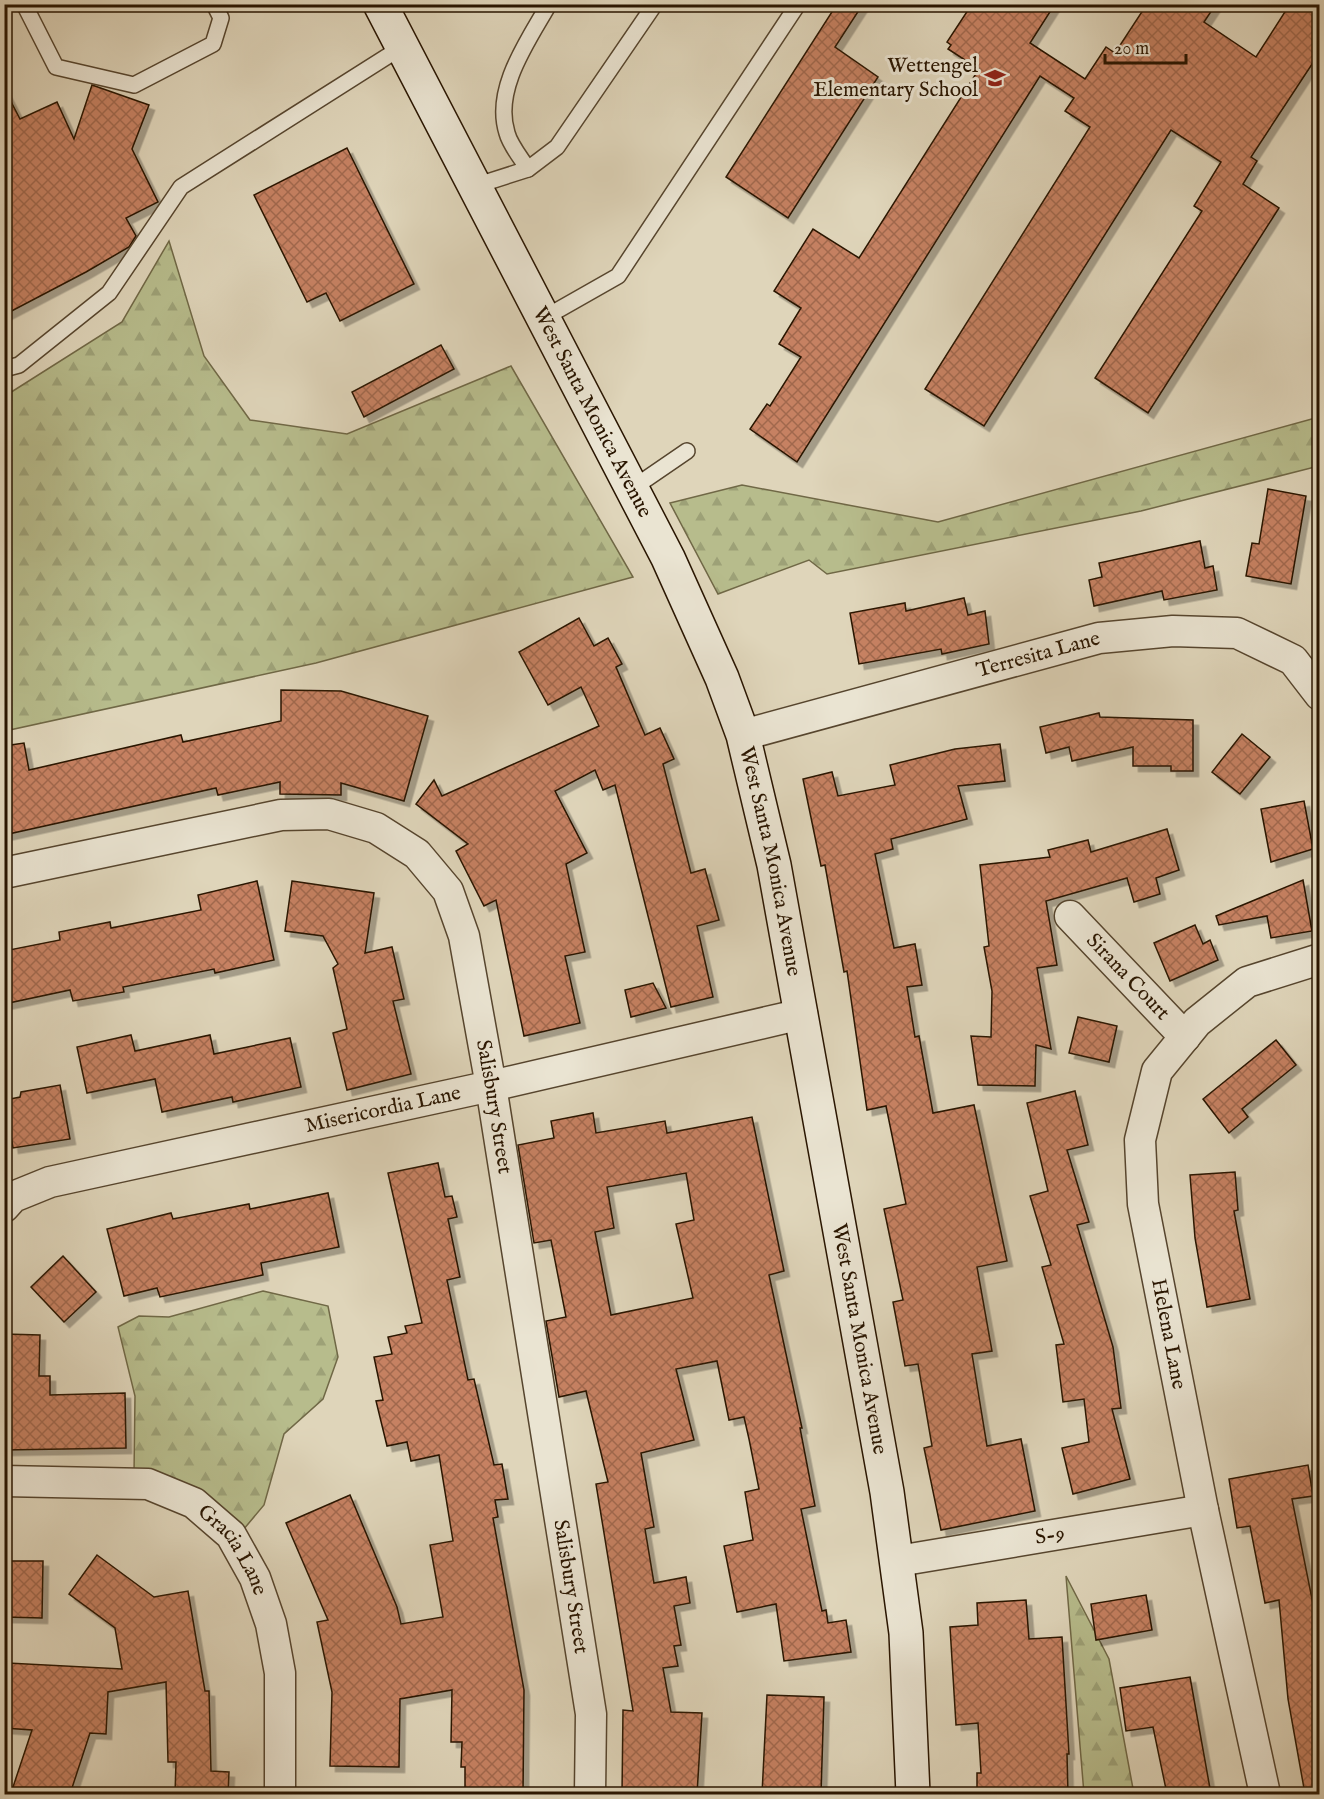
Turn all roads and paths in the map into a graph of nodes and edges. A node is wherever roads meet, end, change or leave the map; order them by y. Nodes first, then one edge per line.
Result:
1 (24, 4) edge
2 (214, 4) edge
3 (380, 4) edge
4 (549, 4) edge
5 (655, 4) edge
6 (798, 4) edge
7 (402, 47) junction
8 (528, 169) junction
9 (475, 186) junction
10 (544, 318) junction
11 (4, 369) edge
12 (687, 451) dead end
13 (633, 488) junction
14 (1320, 695) edge
15 (743, 735) junction
16 (4, 873) edge
17 (1070, 916) dead end
18 (1320, 959) edge
19 (802, 1014) junction
20 (1185, 1037) junction
21 (491, 1086) junction
22 (4, 1207) edge
23 (4, 1481) edge
24 (1203, 1510) junction
25 (898, 1561) junction
26 (280, 1794) edge
27 (590, 1794) edge
28 (913, 1794) edge
29 (1265, 1794) edge

1 - 2 lane
3 - 7 main road, West Santa Monica Avenue
4 - 8 lane
5 - 8 lane
6 - 10 lane
7 - 9 main road, West Santa Monica Avenue
7 - 11 lane
8 - 9 lane
9 - 10 main road, West Santa Monica Avenue
10 - 13 main road, West Santa Monica Avenue
12 - 13 lane
13 - 15 main road, West Santa Monica Avenue
14 - 15 street, Terresita Lane
15 - 19 main road, West Santa Monica Avenue
16 - 21 street, Salisbury Street
17 - 20 street, Sirana Court
18 - 20 street, Helena Lane
19 - 21 street, Misericordia Lane
19 - 25 main road, West Santa Monica Avenue
20 - 24 street, Helena Lane
21 - 22 street, Misericordia Lane
21 - 27 street, Salisbury Street
23 - 26 street, Gracia Lane
24 - 25 street, S-9
24 - 29 street, Helena Lane
25 - 28 main road, West Santa Monica Avenue

